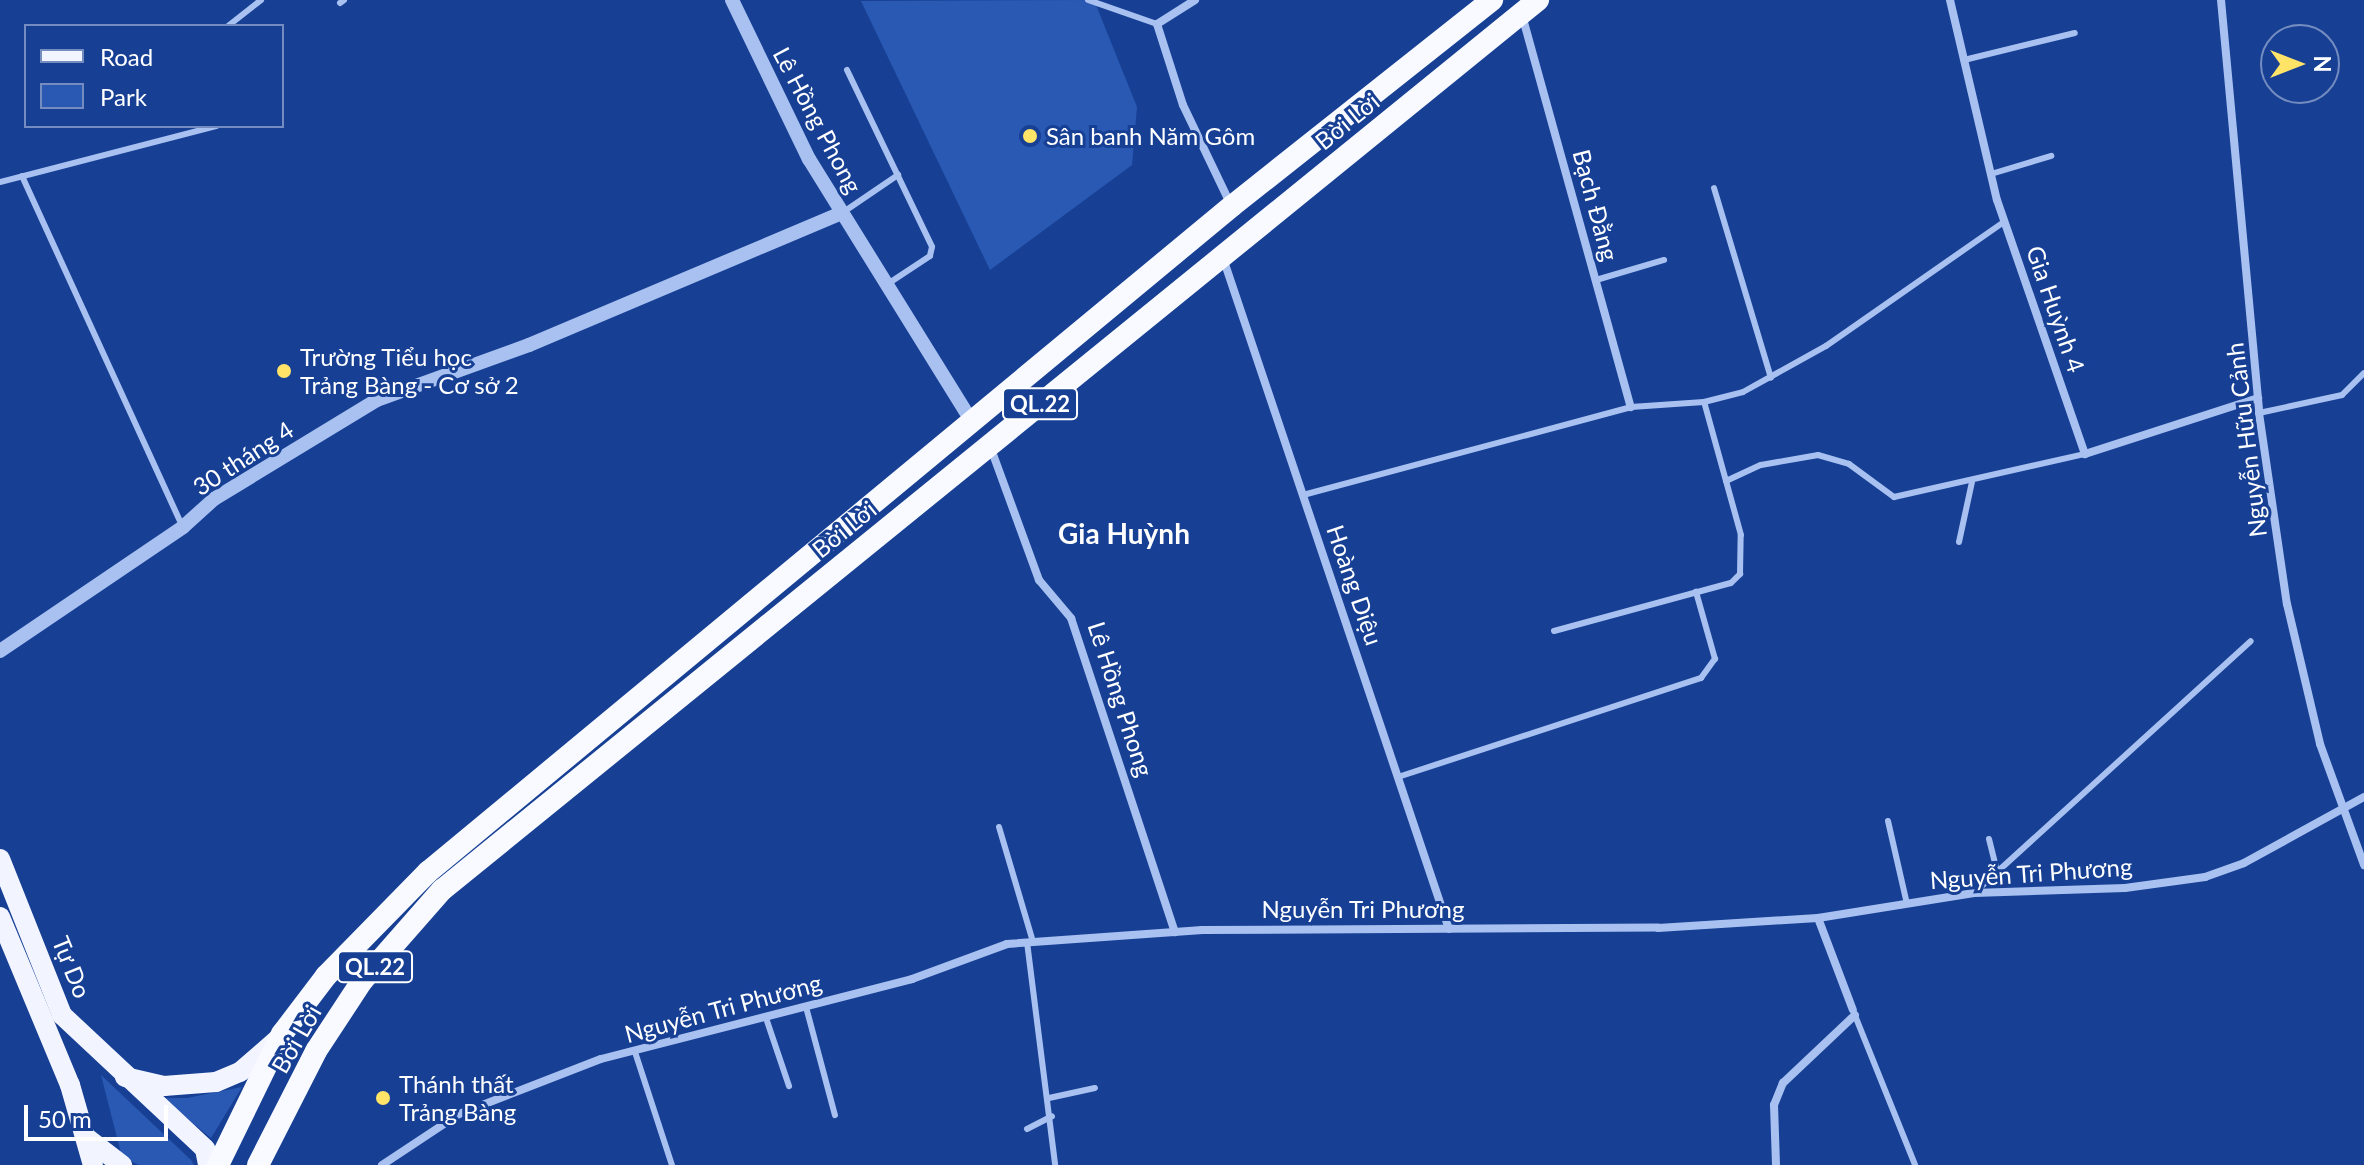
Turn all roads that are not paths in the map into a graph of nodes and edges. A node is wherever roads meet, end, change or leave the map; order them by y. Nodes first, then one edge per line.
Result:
1 (261, 0) edge
2 (732, 0) edge
3 (1088, 0) edge
4 (1195, 0) edge
5 (1492, 0) edge
6 (1950, 0) edge
7 (2221, 0) edge
8 (1530, 7) edge
9 (231, 24) edge
10 (1157, 24) junction
11 (2075, 33) dead end
12 (1964, 60) junction
13 (847, 70) dead end
14 (209, 128) edge
15 (2051, 156) dead end
16 (1991, 174) junction
17 (898, 175) junction
18 (22, 176) junction
19 (0, 182) edge
20 (1714, 188) dead end
21 (1232, 206) junction
22 (842, 213) junction
23 (2004, 222) junction
24 (1222, 254) junction
25 (1664, 260) dead end
26 (1596, 280) junction
27 (886, 285) junction
28 (2364, 373) edge
29 (1771, 378) junction
30 (2258, 398) junction
31 (1704, 402) junction
32 (1631, 407) junction
33 (2259, 413) junction
34 (971, 420) junction
35 (989, 446) junction
36 (2085, 454) junction
37 (1726, 481) junction
38 (1972, 482) junction
39 (1303, 495) junction
40 (183, 527) junction
41 (1959, 542) dead end
42 (1696, 592) junction
43 (1554, 631) dead end
44 (2251, 641) dead end
45 (0, 651) edge
46 (1398, 777) junction
47 (2364, 797) edge
48 (2342, 805) junction
49 (1888, 821) dead end
50 (999, 827) dead end
51 (1989, 839) dead end
52 (0, 859) edge
53 (2364, 865) edge
54 (1997, 871) junction
55 (1974, 893) junction
56 (1907, 904) junction
57 (1818, 918) junction
58 (27, 926) junction
59 (1449, 929) junction
60 (2, 930) edge
61 (1175, 932) junction
62 (1030, 942) junction
63 (806, 1007) junction
64 (1854, 1012) junction
65 (766, 1018) junction
66 (282, 1034) junction
67 (635, 1052) junction
68 (123, 1076) junction
69 (789, 1086) dead end
70 (1095, 1088) dead end
71 (1049, 1098) junction
72 (835, 1115) dead end
73 (1052, 1116) junction
74 (1027, 1129) dead end
75 (88, 1139) junction
76 (210, 1160) edge
77 (93, 1165) edge
78 (122, 1165) edge
79 (258, 1165) edge
80 (382, 1165) edge
81 (672, 1165) edge
82 (1055, 1165) edge
83 (1776, 1165) edge
84 (1915, 1165) edge

1 - 9 lane
2 - 22 street, Lê Hồng Phong
3 - 10 lane
4 - 10 street
5 - 21 highway, Bời Lời / QL.22
6 - 12 street, Gia Huỳnh 4
7 - 30 street, Nguyễn Hữu Cảnh
8 - 24 highway, Bời Lời / QL.22
8 - 26 street, Bạch Đằng
10 - 21 street
11 - 12 lane
12 - 16 street, Gia Huỳnh 4
13 - 17 lane
14 - 18 lane
15 - 16 lane
16 - 23 street, Gia Huỳnh 4
17 - 22 lane
17 - 27 lane
18 - 19 lane
18 - 40 lane
20 - 29 lane
21 - 34 highway, Bời Lời / QL.22
22 - 27 street, Lê Hồng Phong
22 - 40 street, 30 tháng 4
23 - 29 lane
23 - 36 street, Gia Huỳnh 4
24 - 35 highway, Bời Lời / QL.22
24 - 39 street, Hoàng Diệu
25 - 26 lane
26 - 32 street, Bạch Đằng
27 - 34 street, Lê Hồng Phong
28 - 33 lane
29 - 31 lane
30 - 33 street, Nguyễn Hữu Cảnh
30 - 36 street
31 - 32 lane
31 - 37 lane
32 - 39 lane
33 - 48 street, Nguyễn Hữu Cảnh
34 - 35 highway
34 - 66 highway, Bời Lời / QL.22
35 - 61 street, Lê Hồng Phong
35 - 79 highway, Bời Lời / QL.22
36 - 38 lane
37 - 38 lane
37 - 42 lane
38 - 41 lane
39 - 46 street, Hoàng Diệu
40 - 45 street, 30 tháng 4
42 - 43 lane
42 - 46 lane
44 - 54 lane
46 - 59 street, Hoàng Diệu
47 - 48 street, Nguyễn Tri Phương
48 - 53 street, Nguyễn Hữu Cảnh
48 - 55 street, Nguyễn Tri Phương
49 - 56 lane
50 - 62 lane
51 - 54 lane
52 - 58 main road, Tự Do
54 - 55 lane
55 - 56 street, Nguyễn Tri Phương
56 - 57 street, Nguyễn Tri Phương
57 - 59 street, Nguyễn Tri Phương
57 - 64 street
58 - 60 main road
58 - 68 main road, Tự Do
59 - 61 street, Nguyễn Tri Phương
60 - 75 main road
61 - 62 street, Nguyễn Tri Phương
62 - 63 street, Nguyễn Tri Phương
62 - 71 lane
63 - 65 street, Nguyễn Tri Phương
63 - 72 lane
64 - 83 street
64 - 84 lane
65 - 67 street, Nguyễn Tri Phương
65 - 69 lane
66 - 68 main road
66 - 76 highway, Bời Lời / QL.22
67 - 80 street, Nguyễn Tri Phương
67 - 81 lane
68 - 76 main road, Tự Do
70 - 71 lane
71 - 73 lane
73 - 74 lane
73 - 82 lane
75 - 77 main road
75 - 78 main road

